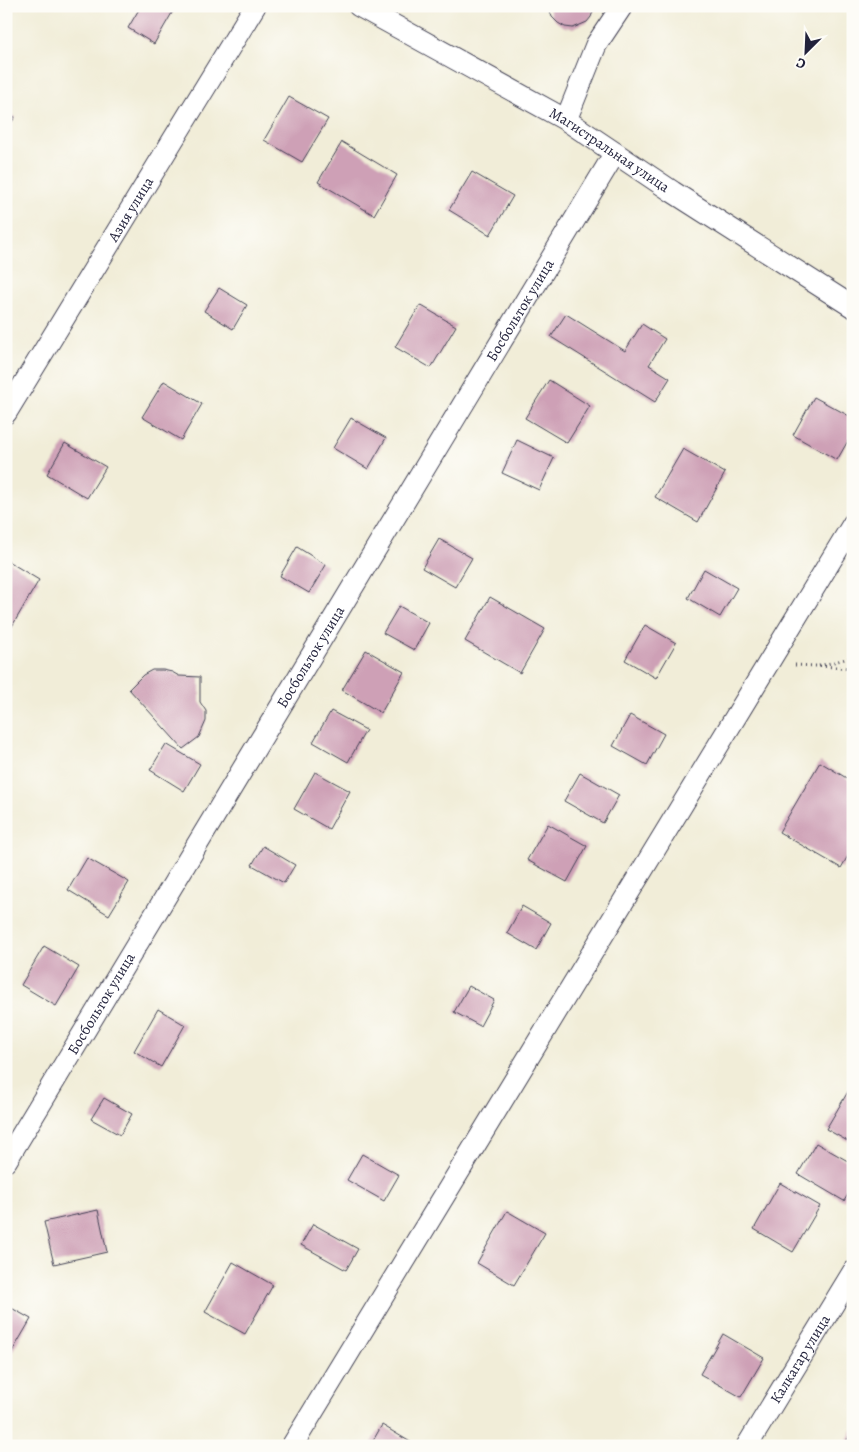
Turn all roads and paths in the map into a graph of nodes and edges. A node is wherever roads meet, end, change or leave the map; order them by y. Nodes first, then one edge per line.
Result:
1 (255, 6) edge
2 (359, 6) edge
3 (622, 6) edge
4 (566, 120) junction
5 (615, 153) junction
6 (853, 307) edge
7 (6, 413) edge
8 (853, 524) edge
9 (853, 657) edge
10 (795, 665) dead end
11 (816, 667) junction
12 (853, 668) edge
13 (6, 1161) edge
14 (853, 1272) edge
15 (292, 1446) edge
16 (747, 1446) edge

1 - 7 street, Азия улица
2 - 4 street, Магистральная улица
3 - 4 street
4 - 5 street, Магистральная улица
5 - 6 street, Магистральная улица
5 - 13 street, Босбольток улица
8 - 15 street
9 - 11 path
10 - 11 path
11 - 12 path
14 - 16 street, Калкагар улица

